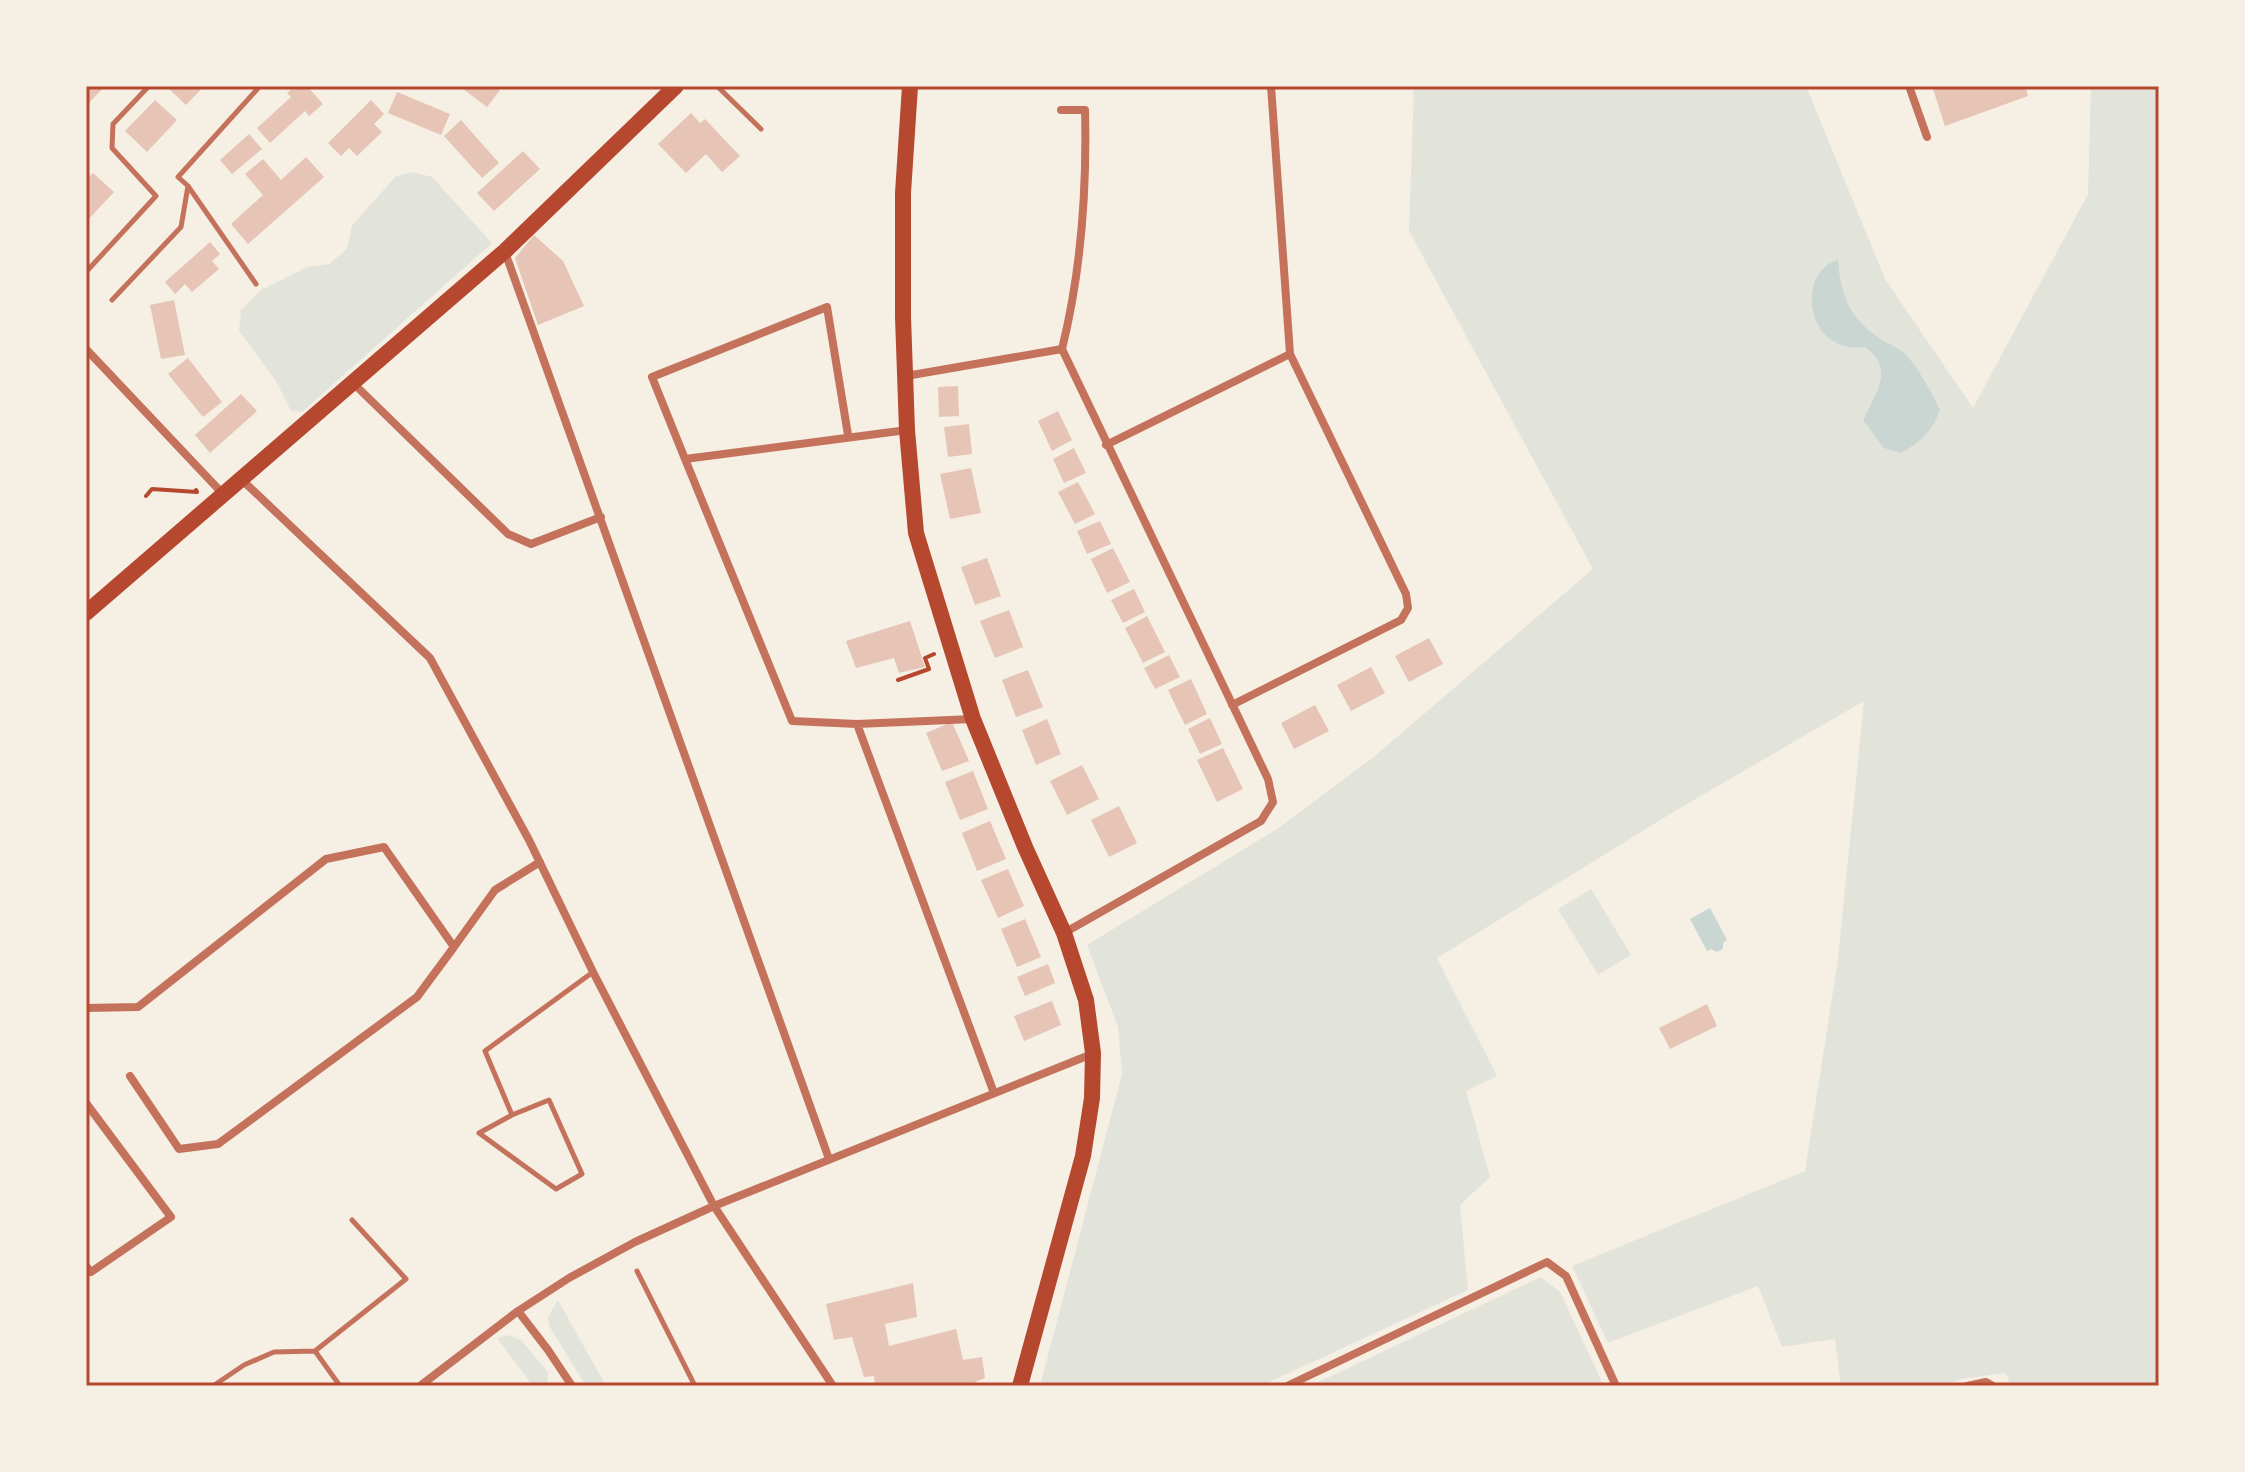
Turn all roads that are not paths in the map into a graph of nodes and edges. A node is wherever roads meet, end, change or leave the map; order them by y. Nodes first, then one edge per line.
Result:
1 (149, 86) edge
2 (260, 86) edge
3 (676, 86) edge
4 (717, 86) edge
5 (910, 86) edge
6 (1271, 86) edge
7 (1909, 86) edge
8 (1061, 110) dead end
9 (761, 129) dead end
10 (1927, 137) dead end
11 (188, 186) junction
12 (505, 251) junction
13 (86, 272) edge
14 (256, 284) dead end
15 (112, 300) dead end
16 (86, 349) edge
17 (1062, 349) junction
18 (1290, 354) junction
19 (906, 376) junction
20 (352, 382) junction
21 (907, 430) junction
22 (848, 435) junction
23 (1106, 445) junction
24 (685, 459) junction
25 (241, 479) junction
26 (223, 494) junction
27 (601, 517) junction
28 (86, 613) edge
29 (1232, 705) junction
30 (973, 719) junction
31 (857, 724) junction
32 (540, 862) junction
33 (1064, 933) junction
34 (454, 947) junction
35 (593, 972) junction
36 (86, 1008) edge
37 (1093, 1053) junction
38 (130, 1076) dead end
39 (994, 1093) junction
40 (86, 1103) edge
41 (512, 1115) junction
42 (829, 1159) junction
43 (714, 1206) junction
44 (352, 1220) dead end
45 (86, 1266) edge
46 (637, 1271) dead end
47 (518, 1311) junction
48 (315, 1351) junction
49 (213, 1386) edge
50 (340, 1386) edge
51 (420, 1386) edge
52 (572, 1386) edge
53 (695, 1386) edge
54 (833, 1386) edge
55 (1020, 1386) edge
56 (1287, 1386) edge
57 (1616, 1386) edge
58 (1967, 1386) edge
59 (1993, 1386) edge

1 - 13 lane
2 - 11 lane
3 - 12 main road
4 - 9 lane
5 - 19 main road
6 - 18 street
7 - 10 street
8 - 17 street
11 - 14 lane
11 - 15 lane
12 - 20 main road
12 - 27 street
16 - 26 street
17 - 19 street
17 - 23 street
18 - 23 street
18 - 29 street
19 - 21 main road
20 - 25 main road
20 - 27 street
21 - 22 street
21 - 30 main road
22 - 24 street
22 - 24 street
23 - 29 street
24 - 31 street
25 - 26 main road
25 - 32 street
26 - 28 main road
27 - 42 street
29 - 33 street
30 - 31 street
30 - 33 main road
31 - 39 street
32 - 34 street
32 - 35 street
33 - 37 main road
34 - 36 street
34 - 38 street
35 - 41 lane
35 - 43 street
37 - 39 street
37 - 55 main road
39 - 42 street
40 - 45 street
41 - 41 lane
42 - 43 street
43 - 47 street
43 - 54 street
44 - 48 lane
46 - 53 lane
47 - 51 street
47 - 52 street
48 - 49 lane
48 - 50 lane
56 - 57 street
58 - 59 street

